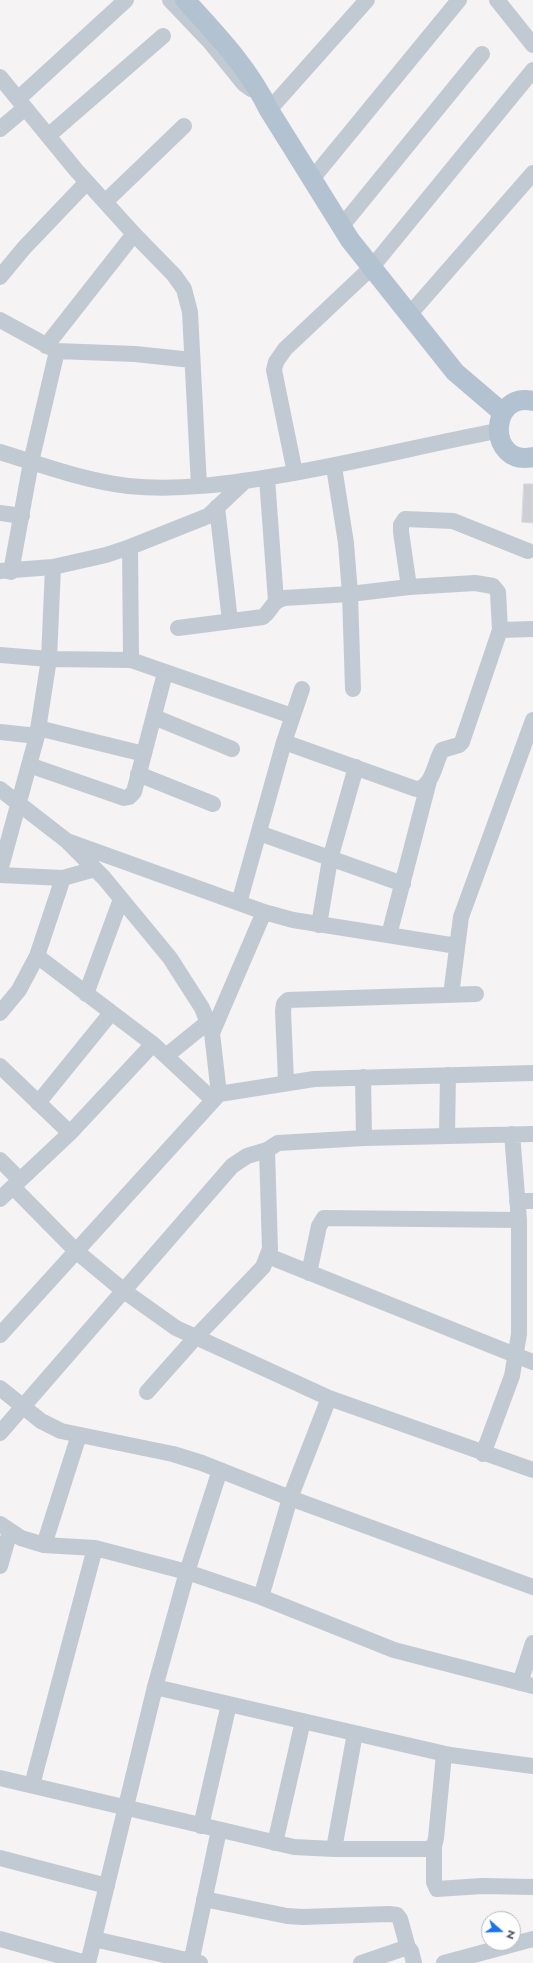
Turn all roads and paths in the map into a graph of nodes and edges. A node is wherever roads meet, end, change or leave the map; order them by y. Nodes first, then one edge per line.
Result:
1 (126, 0) edge
2 (170, 0) edge
3 (185, 0) edge
4 (367, 0) edge
5 (459, 0) edge
6 (497, 0) edge
7 (528, 28) edge
8 (163, 36) dead end
9 (533, 45) edge
10 (482, 54) dead end
11 (533, 70) edge
12 (0, 76) edge
13 (260, 92) junction
14 (21, 104) junction
15 (269, 110) junction
16 (184, 126) dead end
17 (0, 129) edge
18 (48, 136) junction
19 (533, 173) edge
20 (312, 179) junction
21 (87, 182) junction
22 (105, 202) junction
23 (342, 227) junction
24 (134, 234) junction
25 (372, 268) junction
26 (0, 277) edge
27 (409, 315) junction
28 (0, 320) edge
29 (52, 349) junction
30 (192, 360) junction
31 (533, 401) edge
32 (500, 422) junction
33 (0, 452) edge
34 (533, 457) edge
35 (31, 462) junction
36 (334, 467) junction
37 (295, 473) junction
38 (266, 478) junction
39 (244, 482) junction
40 (199, 486) junction
41 (217, 507) junction
42 (0, 513) edge
43 (22, 516) junction
44 (130, 547) junction
45 (528, 551) dead end
46 (53, 567) junction
47 (5, 572) edge
48 (409, 587) junction
49 (350, 594) junction
50 (276, 601) junction
51 (230, 621) junction
52 (178, 628) dead end
53 (533, 629) edge
54 (500, 630) junction
55 (0, 655) edge
56 (49, 659) junction
57 (131, 660) junction
58 (165, 673) junction
59 (302, 689) dead end
60 (353, 689) dead end
61 (292, 716) junction
62 (154, 717) junction
63 (533, 720) edge
64 (0, 732) edge
65 (37, 732) junction
66 (530, 737) edge
67 (284, 742) junction
68 (232, 749) dead end
69 (144, 754) junction
70 (29, 765) junction
71 (356, 767) junction
72 (138, 774) junction
73 (429, 781) junction
74 (0, 789) edge
75 (18, 803) junction
76 (213, 804) dead end
77 (259, 833) junction
78 (67, 841) junction
79 (330, 859) junction
80 (95, 869) junction
81 (0, 871) edge
82 (0, 875) edge
83 (63, 878) junction
84 (402, 884) junction
85 (121, 899) junction
86 (239, 903) junction
87 (264, 912) junction
88 (319, 925) junction
89 (389, 935) junction
90 (457, 946) junction
91 (37, 956) junction
92 (86, 994) junction
93 (476, 994) dead end
94 (451, 995) junction
95 (111, 1012) junction
96 (0, 1013) edge
97 (210, 1027) junction
98 (153, 1044) junction
99 (166, 1056) junction
100 (0, 1066) edge
101 (533, 1073) edge
102 (448, 1075) junction
103 (363, 1077) junction
104 (286, 1082) junction
105 (216, 1097) junction
106 (38, 1103) junction
107 (70, 1133) junction
108 (512, 1134) junction
109 (533, 1134) edge
110 (447, 1136) junction
111 (364, 1138) junction
112 (267, 1150) junction
113 (0, 1160) edge
114 (16, 1184) junction
115 (0, 1199) edge
116 (525, 1201) edge
117 (519, 1220) junction
118 (76, 1251) junction
119 (268, 1256) junction
120 (309, 1273) junction
121 (124, 1291) junction
122 (0, 1335) edge
123 (195, 1338) junction
124 (516, 1355) junction
125 (533, 1362) edge
126 (0, 1388) edge
127 (147, 1392) dead end
128 (329, 1398) junction
129 (22, 1406) junction
130 (0, 1433) edge
131 (79, 1435) junction
132 (484, 1454) junction
133 (220, 1470) junction
134 (533, 1470) edge
135 (290, 1498) junction
136 (5, 1527) edge
137 (44, 1545) junction
138 (95, 1548) junction
139 (0, 1566) edge
140 (187, 1572) junction
141 (533, 1587) edge
142 (261, 1597) junction
143 (533, 1643) edge
144 (526, 1684) edge
145 (156, 1687) junction
146 (229, 1704) junction
147 (303, 1721) junction
148 (355, 1733) junction
149 (444, 1754) junction
150 (533, 1766) edge
151 (0, 1778) edge
152 (32, 1785) junction
153 (126, 1808) junction
154 (201, 1826) junction
155 (219, 1830) junction
156 (275, 1843) junction
157 (434, 1846) junction
158 (334, 1849) junction
159 (0, 1858) edge
160 (107, 1886) junction
161 (533, 1887) edge
162 (204, 1899) junction
163 (0, 1939) edge
164 (94, 1939) junction
165 (533, 1939) edge
166 (408, 1948) junction
167 (194, 1962) edge
168 (87, 1963) edge
169 (361, 1963) edge
170 (414, 1963) edge
171 (444, 1963) edge

1 - 14 street
2 - 13 street
3 - 13 main road
4 - 15 street
5 - 20 street
6 - 7 street
7 - 9 street
8 - 18 street
10 - 23 street
11 - 25 street
12 - 14 street
13 - 15 main road
14 - 17 street
14 - 18 street
15 - 20 main road
16 - 22 street
18 - 21 street
19 - 27 street
20 - 23 main road
21 - 22 street
21 - 26 street
22 - 24 street
23 - 25 main road
24 - 29 street
24 - 30 street
25 - 27 main road
25 - 37 street
27 - 32 main road
28 - 29 street
29 - 30 street
29 - 35 street
30 - 40 street
31 - 32 main road
32 - 34 main road
32 - 36 street
33 - 35 street
35 - 40 street
35 - 43 street
36 - 37 street
36 - 49 street
37 - 38 street
38 - 39 street
38 - 50 street
39 - 40 street
39 - 41 street
41 - 44 street
41 - 51 street
42 - 43 street
43 - 47 street
44 - 46 street
44 - 57 street
45 - 48 street
46 - 47 street
46 - 56 street
48 - 49 street
48 - 54 street
49 - 50 street
49 - 60 street
50 - 51 street
51 - 52 street
53 - 54 street
54 - 73 street
55 - 56 street
56 - 57 street
56 - 65 street
57 - 58 street
58 - 61 street
58 - 62 street
59 - 61 street
61 - 67 street
62 - 68 street
62 - 69 street
63 - 66 street
64 - 65 street
65 - 69 street
65 - 70 street
66 - 90 street
67 - 71 street
67 - 77 street
69 - 72 street
70 - 72 street
70 - 75 street
71 - 73 street
71 - 79 street
72 - 76 street
73 - 84 street
74 - 75 street
75 - 78 street
75 - 81 street
77 - 79 street
77 - 86 street
78 - 80 street
78 - 86 street
79 - 84 street
79 - 88 street
80 - 83 street
80 - 85 street
82 - 83 street
83 - 91 street
84 - 89 street
85 - 92 street
85 - 97 street
86 - 87 street
87 - 88 street
87 - 97 street
88 - 89 street
89 - 90 street
90 - 94 street
91 - 92 street
91 - 96 street
92 - 95 street
93 - 94 street
94 - 104 street
95 - 98 street
95 - 106 street
97 - 99 street
97 - 105 street
98 - 99 street
98 - 107 street
99 - 105 street
100 - 106 street
101 - 102 street
102 - 103 street
102 - 110 street
103 - 104 street
103 - 111 street
104 - 105 street
105 - 118 street
106 - 107 street
107 - 114 street
108 - 109 street
108 - 110 street
108 - 116 street
110 - 111 street
111 - 112 street
112 - 119 street
112 - 121 street
113 - 114 street
114 - 115 street
114 - 118 street
116 - 117 street
117 - 120 street
117 - 124 street
118 - 121 street
118 - 122 street
119 - 120 street
119 - 123 street
120 - 124 street
121 - 123 street
121 - 129 street
123 - 127 street
123 - 128 street
124 - 125 street
124 - 132 street
126 - 129 street
128 - 132 street
128 - 135 street
129 - 130 street
129 - 131 street
131 - 133 street
131 - 137 street
132 - 134 street
133 - 135 street
133 - 140 street
135 - 141 street
135 - 142 street
136 - 137 street
136 - 139 street
137 - 138 street
138 - 140 street
138 - 152 street
140 - 142 street
140 - 145 street
142 - 144 street
143 - 144 street
145 - 146 street
145 - 153 street
146 - 147 street
146 - 154 street
147 - 148 street
147 - 156 street
148 - 149 street
148 - 158 street
149 - 150 street
149 - 157 street
151 - 152 street
152 - 153 street
153 - 154 street
153 - 160 street
154 - 155 street
155 - 156 street
155 - 162 street
156 - 158 street
157 - 158 street
157 - 161 street
159 - 160 street
160 - 164 street
162 - 166 street
162 - 167 street
163 - 168 street
164 - 167 street
164 - 168 street
165 - 171 street
166 - 169 street
166 - 170 street

